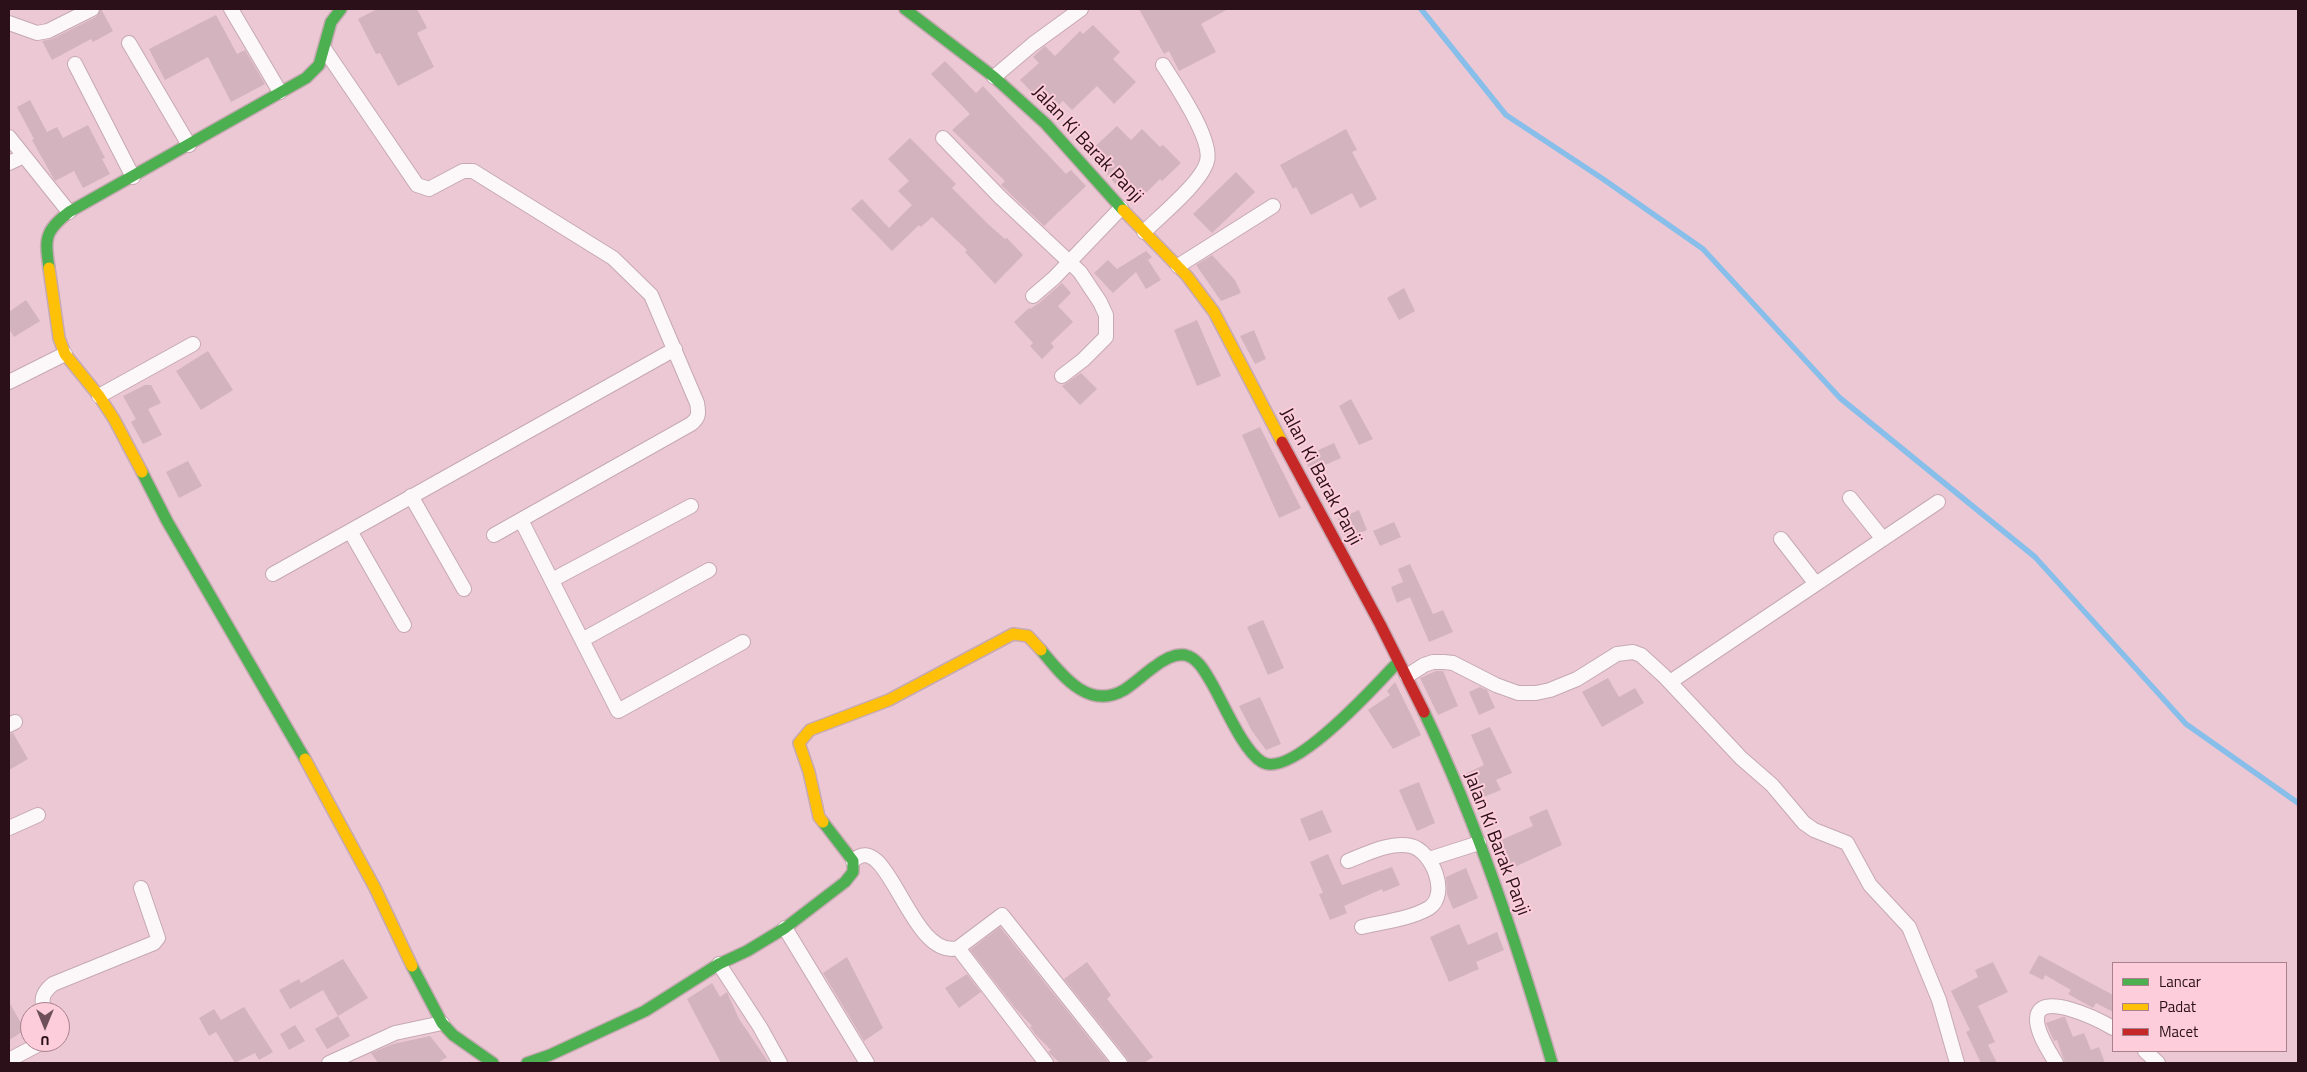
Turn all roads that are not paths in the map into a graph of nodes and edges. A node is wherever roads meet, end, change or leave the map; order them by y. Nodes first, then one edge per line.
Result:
1 (92, 9) edge
2 (231, 9) edge
3 (341, 9) edge
4 (905, 9) edge
5 (1081, 9) edge
6 (9, 23) edge
7 (129, 43) dead end
8 (325, 50) junction
9 (74, 64) dead end
10 (1163, 65) dead end
11 (994, 77) junction
12 (280, 92) junction
13 (9, 137) edge
14 (943, 138) dead end
15 (189, 145) junction
16 (24, 156) junction
17 (9, 163) edge
18 (133, 176) junction
19 (1273, 206) dead end
20 (1121, 208) junction
21 (69, 212) junction
22 (1144, 232) junction
23 (1070, 261) junction
24 (1178, 266) junction
25 (1033, 296) dead end
26 (194, 344) dead end
27 (675, 349) junction
28 (65, 354) junction
29 (1062, 376) dead end
30 (9, 382) edge
31 (99, 396) junction
32 (411, 496) junction
33 (1850, 498) dead end
34 (1938, 502) dead end
35 (691, 506) dead end
36 (521, 520) junction
37 (350, 530) junction
38 (494, 536) dead end
39 (1782, 539) dead end
40 (1884, 539) junction
41 (709, 570) dead end
42 (273, 574) dead end
43 (552, 580) junction
44 (1816, 584) junction
45 (464, 589) dead end
46 (404, 624) dead end
47 (582, 640) junction
48 (742, 642) dead end
49 (1398, 662) junction
50 (1407, 676) junction
51 (1670, 682) junction
52 (38, 815) dead end
53 (9, 828) edge
54 (1479, 844) junction
55 (1429, 859) junction
56 (853, 861) junction
57 (1348, 861) dead end
58 (141, 888) dead end
59 (1362, 927) dead end
60 (785, 928) junction
61 (958, 948) junction
62 (719, 964) junction
63 (42, 1002) edge
64 (442, 1023) junction
65 (2112, 1028) edge
66 (24, 1052) edge
67 (2146, 1052) edge
68 (9, 1060) edge
69 (328, 1063) edge
70 (493, 1063) edge
71 (527, 1063) edge
72 (780, 1063) edge
73 (866, 1063) edge
74 (1046, 1063) edge
75 (1120, 1063) edge
76 (1552, 1063) edge
77 (1957, 1063) edge
78 (2056, 1063) edge
79 (2158, 1063) edge

1 - 6 street
2 - 12 street
3 - 8 street
4 - 11 street, Jalan Ki Barak Panji
5 - 11 street
7 - 15 street
8 - 12 street
8 - 27 street
9 - 18 street
10 - 22 street
11 - 20 street, Jalan Ki Barak Panji
12 - 15 street
13 - 16 street
14 - 23 street
15 - 18 street
16 - 17 street
16 - 21 street
18 - 21 street
19 - 24 street
20 - 22 street, Jalan Ki Barak Panji
20 - 23 street
21 - 28 street
22 - 24 street, Jalan Ki Barak Panji
23 - 25 street
23 - 29 street
24 - 49 street, Jalan Ki Barak Panji
26 - 31 street
27 - 32 street
27 - 36 street
28 - 30 street
28 - 31 street
31 - 64 street
32 - 37 street
32 - 45 street
33 - 40 street
34 - 40 street
35 - 43 street
36 - 38 street
36 - 43 street
37 - 42 street
37 - 46 street
39 - 44 street
40 - 44 street
41 - 47 street
43 - 47 street
44 - 51 street
47 - 48 street
49 - 50 street, Jalan Ki Barak Panji
49 - 56 street
50 - 51 street
50 - 54 street, Jalan Ki Barak Panji
51 - 77 street
52 - 53 street
54 - 55 street
54 - 76 street, Jalan Ki Barak Panji
55 - 57 street
55 - 59 street
56 - 60 street
56 - 61 street
58 - 63 street
60 - 62 street
60 - 73 street
61 - 74 street
61 - 75 street
62 - 71 street
62 - 72 street
64 - 69 street
64 - 70 street
65 - 78 street
66 - 68 street
67 - 79 street

